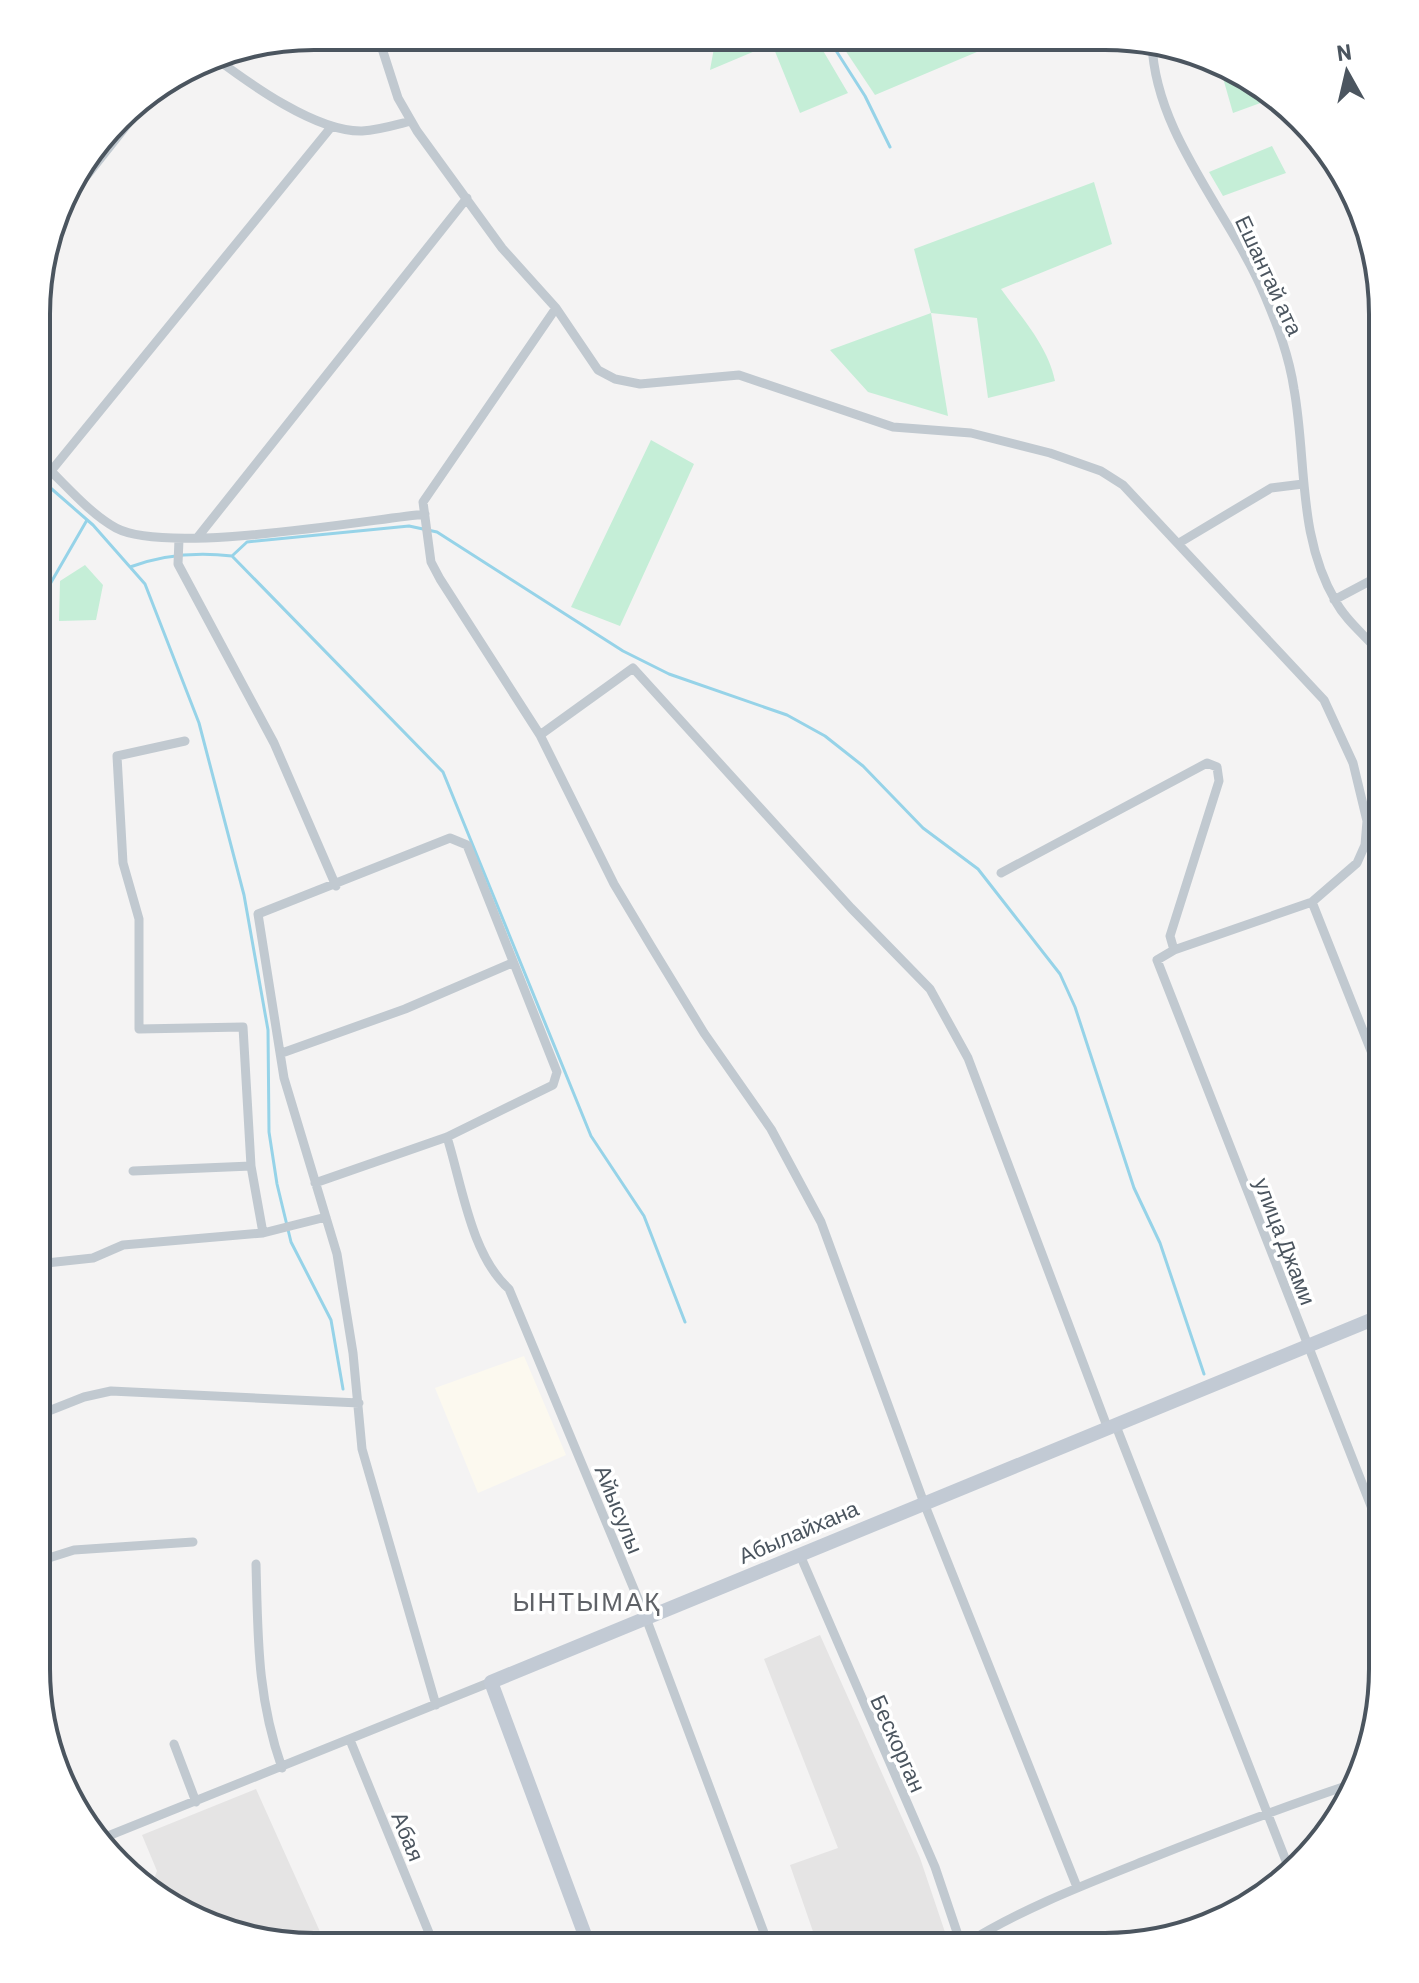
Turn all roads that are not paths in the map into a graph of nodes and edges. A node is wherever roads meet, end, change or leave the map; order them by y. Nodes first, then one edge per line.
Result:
1 (383, 51) edge
2 (1153, 55) edge
3 (227, 65) edge
4 (411, 121) junction
5 (332, 126) junction
6 (467, 198) junction
7 (556, 308) junction
8 (51, 471) joint
9 (1303, 484) junction
10 (425, 514) junction
11 (197, 538) junction
12 (179, 539) junction
13 (1179, 543) junction
14 (1369, 582) edge
15 (1334, 600) junction
16 (1369, 643) edge
17 (540, 735) junction
18 (185, 741) dead end
19 (1001, 873) dead end
20 (336, 886) junction
21 (1312, 902) junction
22 (1174, 950) junction
23 (512, 963) junction
24 (1368, 1044) edge
25 (282, 1053) junction
26 (447, 1137) junction
27 (251, 1166) junction
28 (133, 1171) dead end
29 (315, 1183) junction
30 (326, 1217) junction
31 (263, 1233) junction
32 (50, 1263) edge
33 (1368, 1321) edge
34 (1308, 1347) junction
35 (359, 1403) junction
36 (50, 1411) edge
37 (1112, 1427) junction
38 (1368, 1499) edge
39 (924, 1503) junction
40 (193, 1542) dead end
41 (800, 1555) junction
42 (50, 1558) edge
43 (256, 1564) dead end
44 (646, 1618) junction
45 (491, 1682) junction
46 (436, 1705) junction
47 (350, 1740) junction
48 (174, 1744) dead end
49 (282, 1768) junction
50 (1341, 1788) edge
51 (196, 1802) junction
52 (1265, 1813) junction
53 (110, 1835) edge
54 (1286, 1861) edge
55 (1077, 1887) junction
56 (429, 1933) edge
57 (584, 1933) edge
58 (764, 1933) edge
59 (958, 1933) edge
60 (982, 1933) edge

1 - 4 street
2 - 9 street, Ешантай ата
3 - 5 street
4 - 5 street
4 - 6 street
5 - 8 street
6 - 7 street
6 - 11 street
7 - 10 street
7 - 13 street
8 - 12 street
9 - 13 street
9 - 15 street, Ешантай ата
10 - 11 street
10 - 17 street
11 - 12 street
12 - 20 street
13 - 21 street
14 - 15 street
15 - 16 street, Ешантай ата
17 - 37 street
17 - 39 street
18 - 27 street
19 - 22 street
20 - 23 street
20 - 25 street
21 - 22 street
21 - 24 street
22 - 34 street, улица Джами
23 - 25 street
23 - 26 street
25 - 29 street
26 - 29 street
26 - 44 street, Айысулы
27 - 28 street
27 - 31 street
29 - 30 street
30 - 31 street
30 - 35 street
31 - 32 street
33 - 34 main road, Абылайхана
34 - 37 main road, Абылайхана
34 - 38 street, улица Джами
35 - 36 street
35 - 46 street
37 - 39 main road, Абылайхана
37 - 52 street
39 - 41 main road, Абылайхана
39 - 55 street
40 - 42 street
41 - 44 main road, Абылайхана
41 - 59 street, Бескорган
43 - 49 street
44 - 45 main road, Абылайхана
44 - 58 street, Айысулы
45 - 46 street
45 - 57 main road
46 - 47 street
47 - 49 street
47 - 56 street, Абая
48 - 51 street
49 - 51 street
50 - 52 street
51 - 53 street
52 - 54 street
52 - 55 street
55 - 60 street

